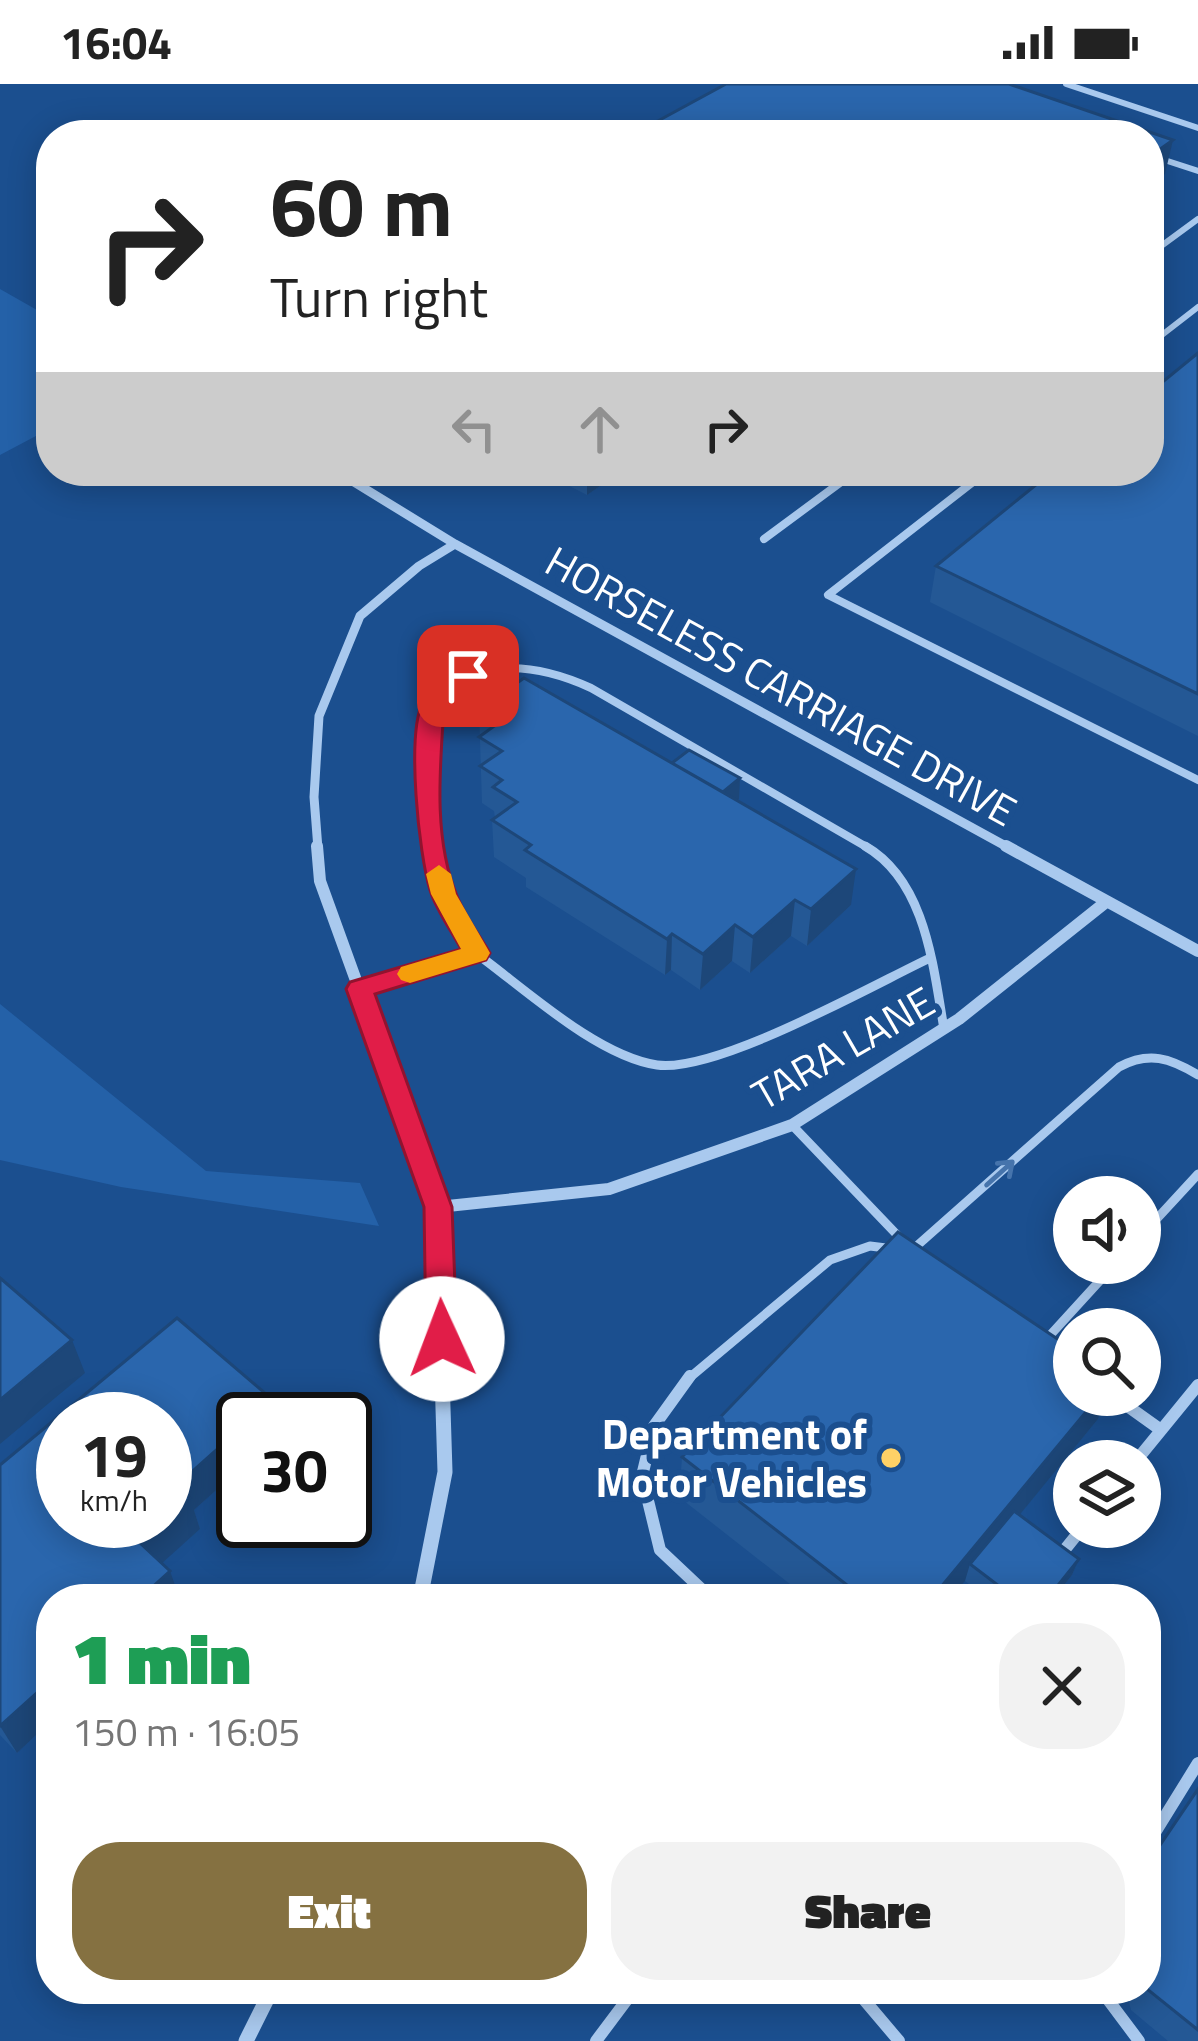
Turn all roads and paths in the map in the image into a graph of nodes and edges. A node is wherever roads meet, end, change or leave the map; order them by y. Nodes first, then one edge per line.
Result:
1 (1066, 84) edge
2 (1198, 128) edge
3 (1164, 160) edge
4 (1198, 171) edge
5 (1198, 219) edge
6 (1164, 244) edge
7 (1198, 307) edge
8 (1164, 333) edge
9 (360, 486) edge
10 (835, 486) edge
11 (968, 486) edge
12 (764, 538) dead end
13 (455, 544) junction
14 (1198, 780) edge
15 (1106, 902) junction
16 (1198, 951) edge
17 (477, 953) junction
18 (930, 958) junction
19 (359, 989) junction
20 (944, 1029) junction
21 (1198, 1075) edge
22 (792, 1125) junction
23 (1198, 1174) edge
24 (438, 1207) junction
25 (1161, 1214) edge
26 (913, 1251) junction
27 (931, 1264) edge
28 (1097, 1284) edge
29 (1023, 1331) edge
30 (1041, 1344) junction
31 (1053, 1352) edge
32 (1198, 1384) edge
33 (1141, 1416) edge
34 (1161, 1430) junction
35 (1153, 1440) edge
36 (1066, 1548) edge
37 (1055, 1562) edge
38 (423, 1584) edge
39 (696, 1584) edge
40 (1198, 1763) edge
41 (1161, 1822) edge
42 (264, 2004) edge
43 (624, 2004) edge
44 (868, 2004) edge
45 (1111, 2004) edge
46 (898, 2040) edge
47 (246, 2041) edge
48 (596, 2041) edge
49 (1139, 2041) edge

1 - 2 lane
3 - 4 lane
5 - 6 lane
7 - 8 lane
9 - 13 street, HORSELESS CARRIAGE DRIVE
10 - 12 lane
11 - 14 lane
13 - 15 street, HORSELESS CARRIAGE DRIVE
13 - 19 street
15 - 16 street, HORSELESS CARRIAGE DRIVE
15 - 20 street, TARA LANE
17 - 18 lane
17 - 18 lane
17 - 19 lane
18 - 20 lane
19 - 24 street
20 - 22 street, TARA LANE
26 -> 21 lane
22 - 24 street, TARA LANE
22 - 26 lane
23 - 25 lane
24 - 38 street
26 - 27 lane
26 - 39 lane
28 - 30 lane
29 - 30 lane
30 - 31 lane
32 - 34 lane
33 - 34 lane
34 - 35 lane
36 - 37 lane
40 - 41 lane
42 - 47 street
43 - 48 lane
44 - 46 lane
45 - 49 lane

